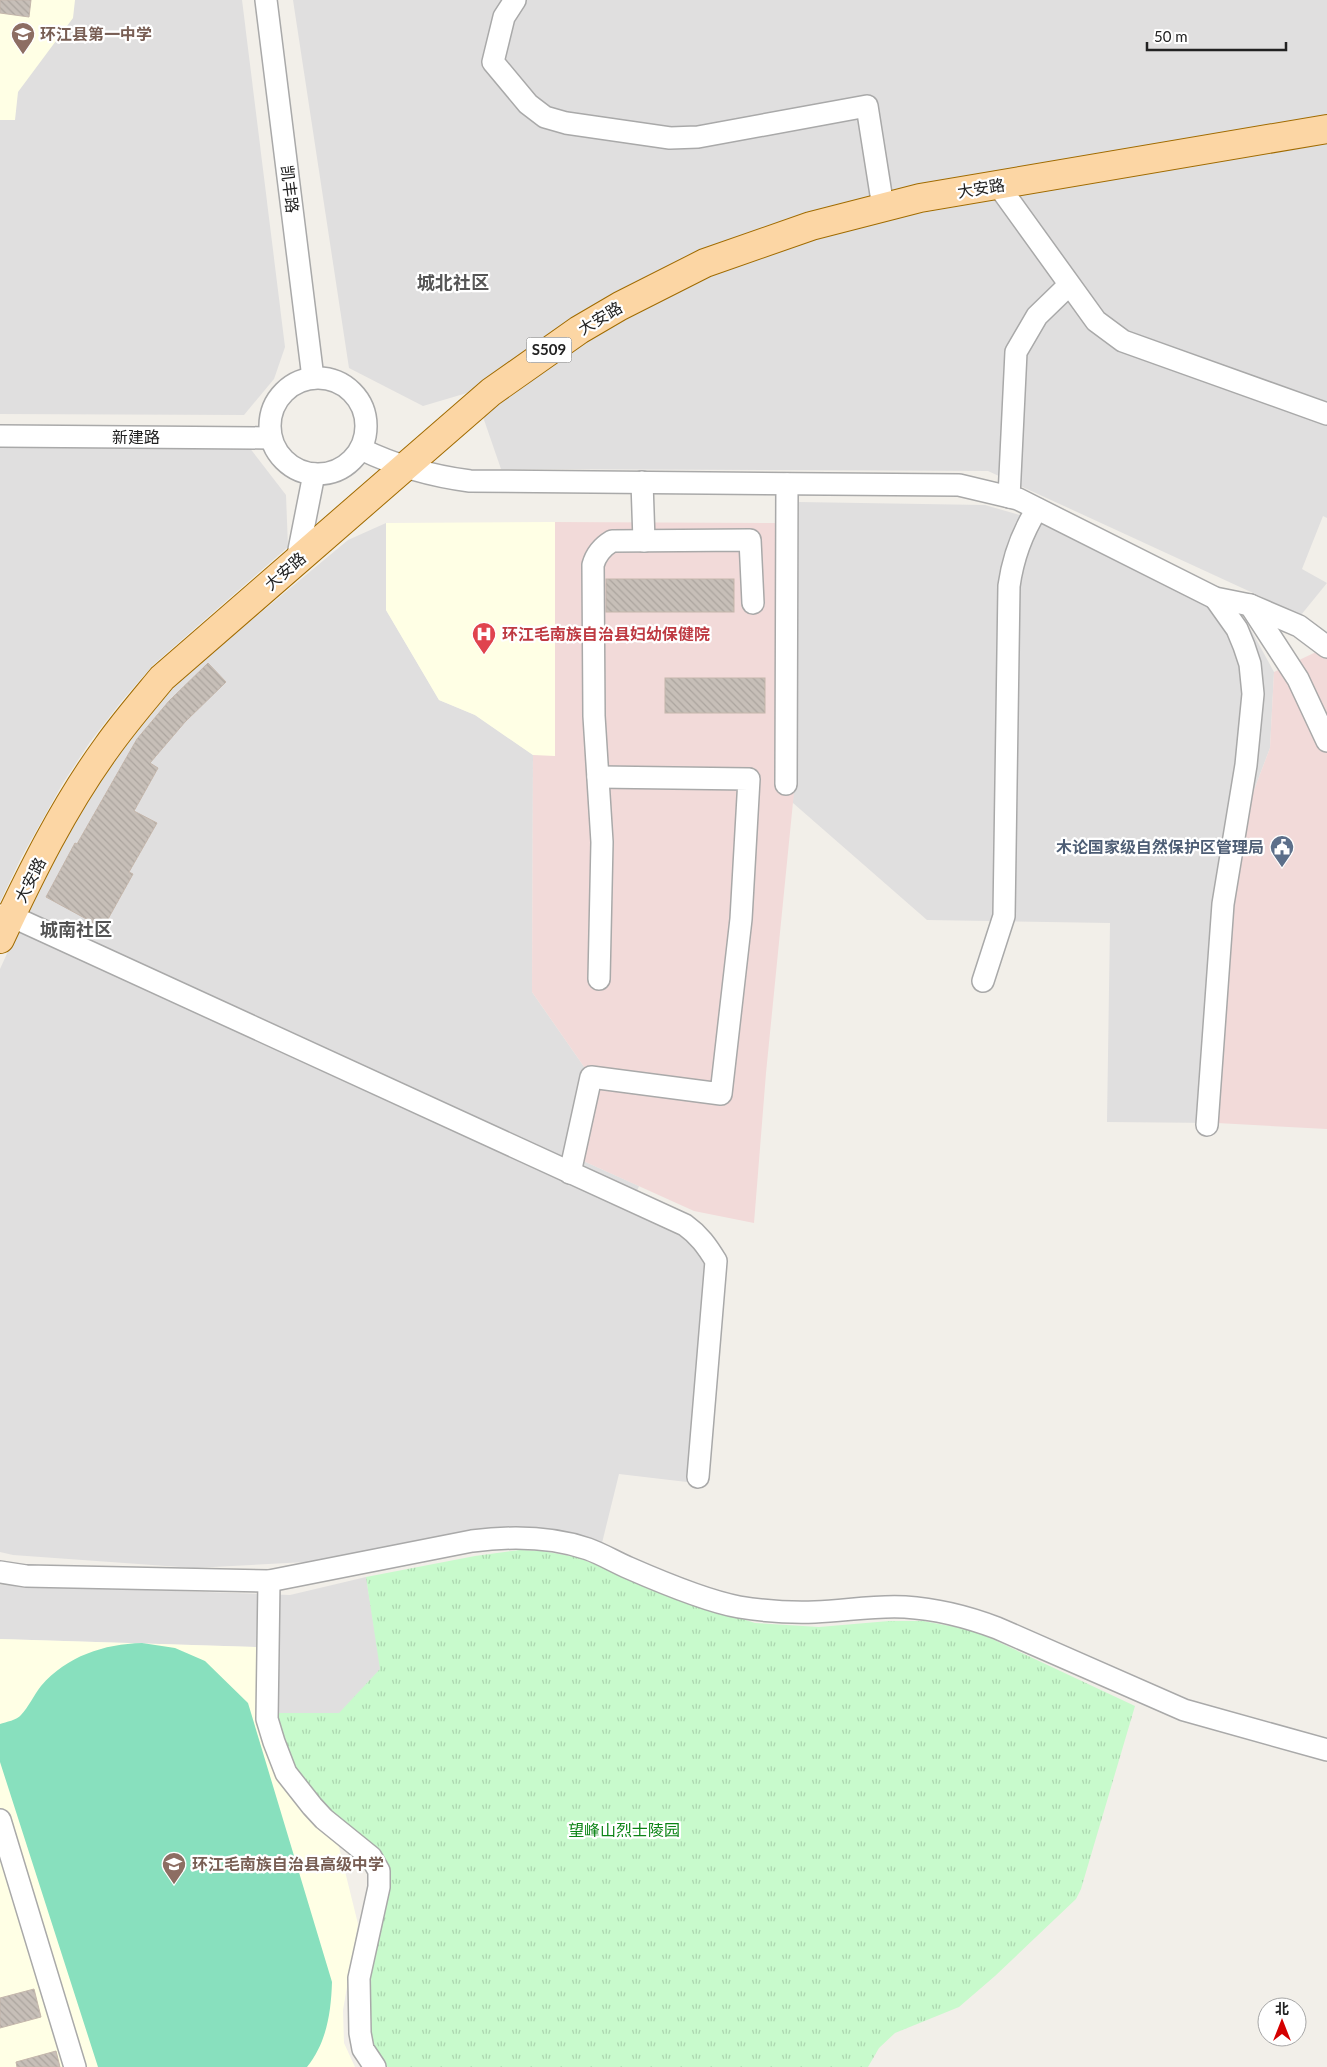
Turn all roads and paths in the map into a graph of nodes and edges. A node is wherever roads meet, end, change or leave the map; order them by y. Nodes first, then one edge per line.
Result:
1 (266, 0) edge
2 (515, 0) edge
3 (1327, 129) edge
4 (998, 185) junction
5 (883, 207) junction
6 (1069, 285) junction
7 (313, 378) junction
8 (1327, 414) edge
9 (0, 436) edge
10 (271, 438) junction
11 (361, 449) junction
12 (404, 468) junction
13 (314, 474) junction
14 (642, 482) junction
15 (788, 484) junction
16 (1009, 497) junction
17 (1037, 509) junction
18 (644, 541) junction
19 (297, 560) junction
20 (1215, 598) junction
21 (753, 603) dead end
22 (1250, 606) junction
23 (1327, 647) edge
24 (1327, 741) edge
25 (598, 777) junction
26 (786, 784) dead end
27 (4, 924) edge
28 (599, 979) dead end
29 (983, 982) dead end
30 (1207, 1125) dead end
31 (570, 1172) junction
32 (698, 1477) dead end
33 (0, 1572) edge
34 (269, 1581) junction
35 (1327, 1750) edge
36 (0, 1820) edge
37 (75, 2067) edge
38 (375, 2067) edge

1 - 7 street, 凯丰路
2 - 5 street
3 - 4 main road, 大安路 / S509
4 - 5 main road, 大安路 / S509
4 - 6 street
5 - 12 main road, 大安路 / S509
6 - 8 street
6 - 16 street
7 - 10 street
7 - 11 street
9 - 10 street, 新建路
10 - 13 street
11 - 12 street
11 - 13 street
12 - 14 street
12 - 19 main road, 大安路 / S509
13 - 19 street
14 - 15 street
14 - 18 street
15 - 16 street
15 - 26 street
16 - 17 street
17 - 20 street
17 - 29 street
18 - 21 street
18 - 25 street
19 - 27 main road, 大安路 / S509
20 - 22 street
20 - 30 street
22 - 23 street
22 - 24 street
25 - 28 street
25 - 31 street
27 - 31 street
31 - 32 street
33 - 34 street
34 - 35 street
34 - 38 street
36 - 37 street

